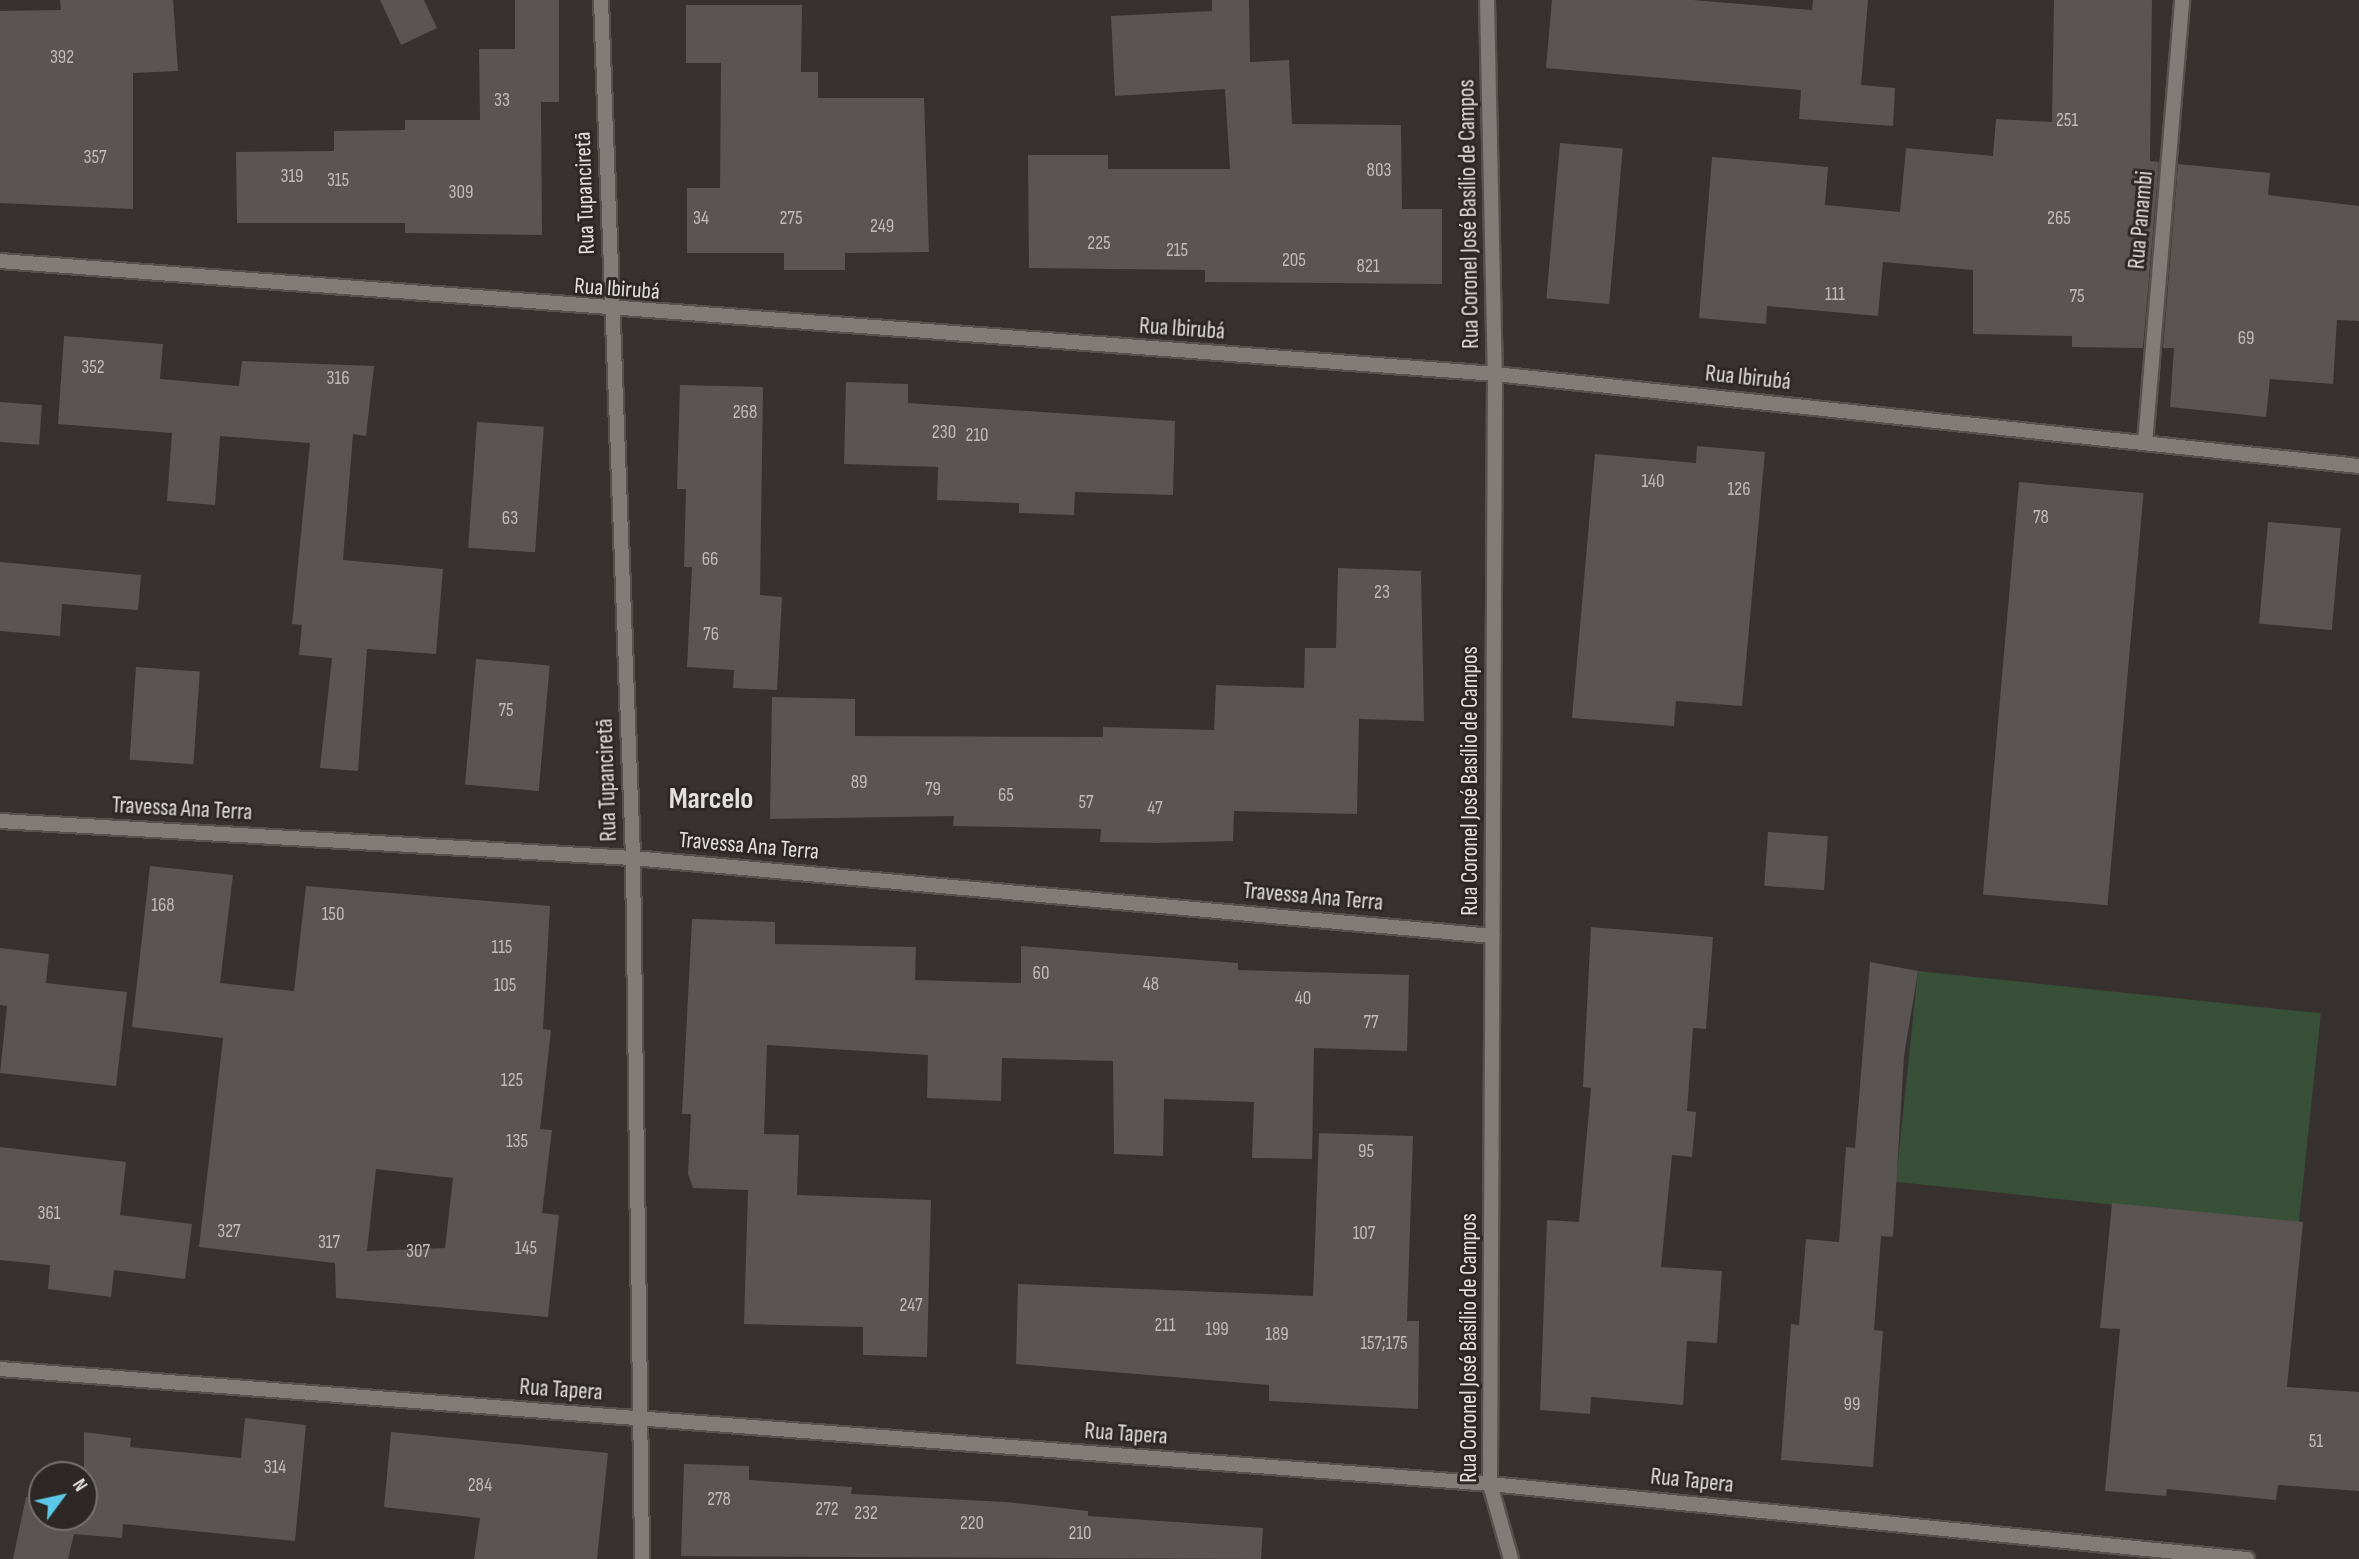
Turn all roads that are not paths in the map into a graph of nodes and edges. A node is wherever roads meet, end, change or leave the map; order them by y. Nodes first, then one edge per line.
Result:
1 (601, 0) edge
2 (1487, 0) edge
3 (2182, 0) edge
4 (0, 261) edge
5 (612, 312) junction
6 (1495, 374) junction
7 (2146, 443) junction
8 (2359, 466) edge
9 (0, 821) edge
10 (632, 858) junction
11 (1492, 936) junction
12 (0, 1369) edge
13 (638, 1419) junction
14 (1490, 1484) junction
15 (642, 1559) edge
16 (1511, 1559) edge
17 (2248, 1559) edge

1 - 5 street, Rua Tupanciretã
2 - 6 street, Rua Coronel José Basílio de Campos
3 - 7 street, Rua Panambi
4 - 5 street, Rua Ibirubá
5 - 6 street, Rua Ibirubá
5 - 10 street, Rua Tupanciretã
6 - 7 street, Rua Ibirubá
6 - 11 street, Rua Coronel José Basílio de Campos
7 - 8 street, Rua Ibirubá
9 - 10 street, Travessa Ana Terra
10 - 11 street, Travessa Ana Terra
10 - 13 street, Rua Tupanciretã
11 - 14 street, Rua Coronel José Basílio de Campos
12 - 13 street, Rua Tapera
13 - 14 street, Rua Tapera
13 - 15 street, Rua Tupanciretã
14 - 16 street, Rua Coronel José Basílio de Campos
14 - 17 street, Rua Tapera

